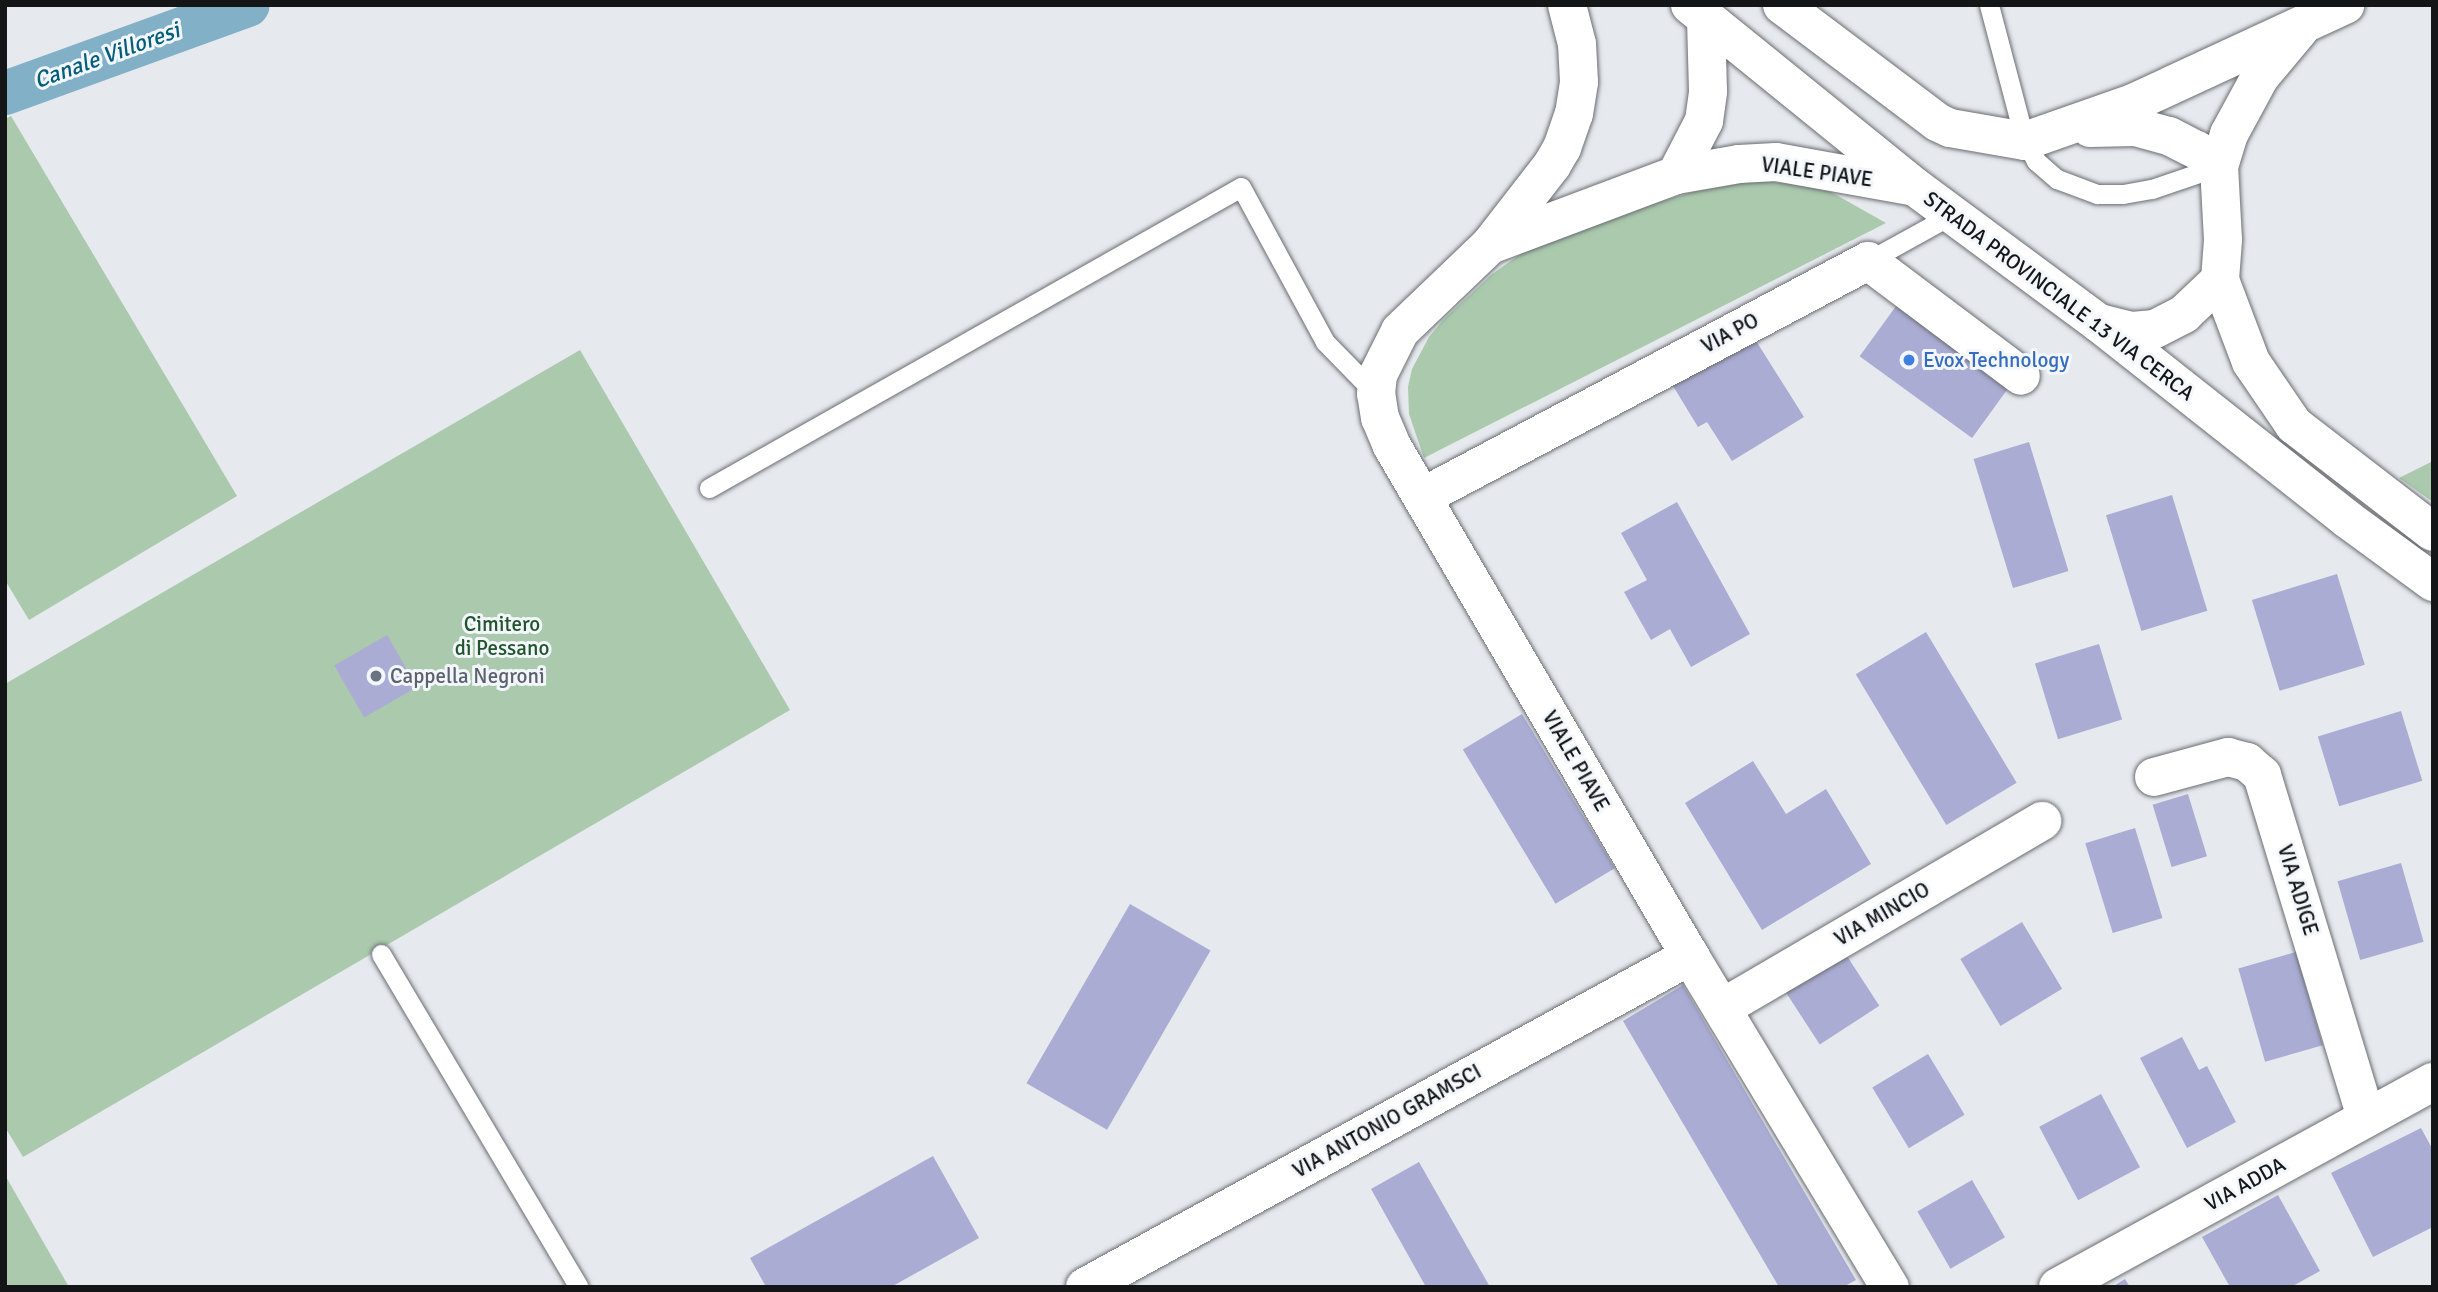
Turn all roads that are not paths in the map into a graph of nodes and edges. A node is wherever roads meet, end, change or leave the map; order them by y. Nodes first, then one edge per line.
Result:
1 (1567, 5) edge
2 (1782, 5) edge
3 (1989, 5) edge
4 (2344, 5) edge
5 (1698, 12) edge
6 (2304, 25) junction
7 (2067, 128) junction
8 (2025, 141) junction
9 (2218, 166) junction
10 (1676, 175) junction
11 (1915, 187) junction
12 (1953, 214) junction
13 (1490, 245) junction
14 (1868, 261) junction
15 (2220, 280) junction
16 (2099, 323) junction
17 (2021, 376) dead end
18 (1376, 394) junction
19 (709, 488) dead end
20 (1424, 496) junction
21 (2433, 532) edge
22 (2433, 582) edge
23 (2154, 776) dead end
24 (2042, 821) dead end
25 (381, 954) dead end
26 (1690, 956) junction
27 (1722, 1008) junction
28 (2433, 1082) edge
29 (2366, 1118) junction
30 (579, 1287) edge
31 (1085, 1287) edge
32 (1890, 1287) edge
33 (2058, 1287) edge

1 - 13 street, VIALE PIAVE
2 - 8 street
3 - 8 lane
4 - 6 street
5 - 10 street
5 - 11 street, STRADA PROVINCIALE 13 VIA CERCA
6 - 7 street
6 - 9 street
7 - 8 street
7 - 9 street
8 - 9 lane
9 - 15 street
10 - 11 street, VIALE PIAVE
10 - 13 street, VIALE PIAVE
11 - 12 street, STRADA PROVINCIALE 13 VIA CERCA
12 - 14 lane
12 - 16 street, STRADA PROVINCIALE 13 VIA CERCA
13 - 18 street, VIALE PIAVE
14 - 17 street
14 - 20 street, VIA PO
15 - 16 street
15 - 21 street
16 - 22 street, STRADA PROVINCIALE 13 VIA CERCA
18 - 19 lane
18 - 20 street, VIALE PIAVE
20 - 26 street, VIALE PIAVE
23 - 29 street, VIA ADIGE
24 - 27 street, VIA MINCIO
25 - 30 lane
26 - 27 street, VIALE PIAVE
26 - 31 street, VIA ANTONIO GRAMSCI
27 - 32 street, VIALE PIAVE
28 - 29 street, VIA ADDA
29 - 33 street, VIA ADDA

